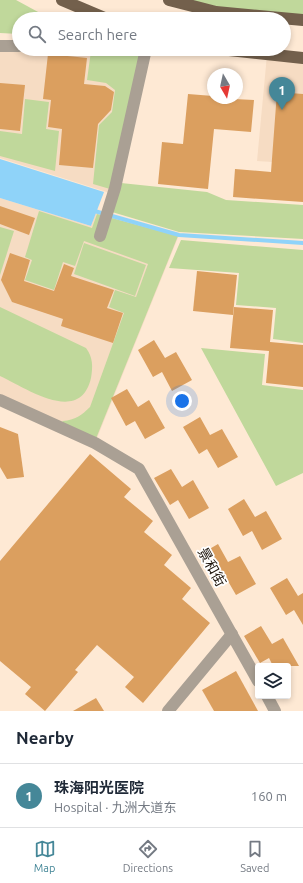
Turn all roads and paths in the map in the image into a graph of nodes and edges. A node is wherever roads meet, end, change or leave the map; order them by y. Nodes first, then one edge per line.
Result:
1 (62, 0) edge
2 (169, 0) edge
3 (90, 12) edge
4 (216, 12) edge
5 (291, 19) edge
6 (303, 20) edge
7 (0, 46) edge
8 (12, 46) edge
9 (144, 56) edge
10 (285, 56) edge
11 (303, 58) edge
12 (100, 236) dead end
13 (0, 400) edge
14 (232, 634) junction
15 (255, 676) edge
16 (269, 699) edge
17 (168, 711) edge
18 (275, 711) edge

1 - 3 main road
2 - 4 main road
5 - 6 main road
7 - 8 street
9 - 12 street
10 - 11 main road
13 - 14 street, 景和街
14 - 15 street, 景和街
14 - 17 street
16 - 18 street

